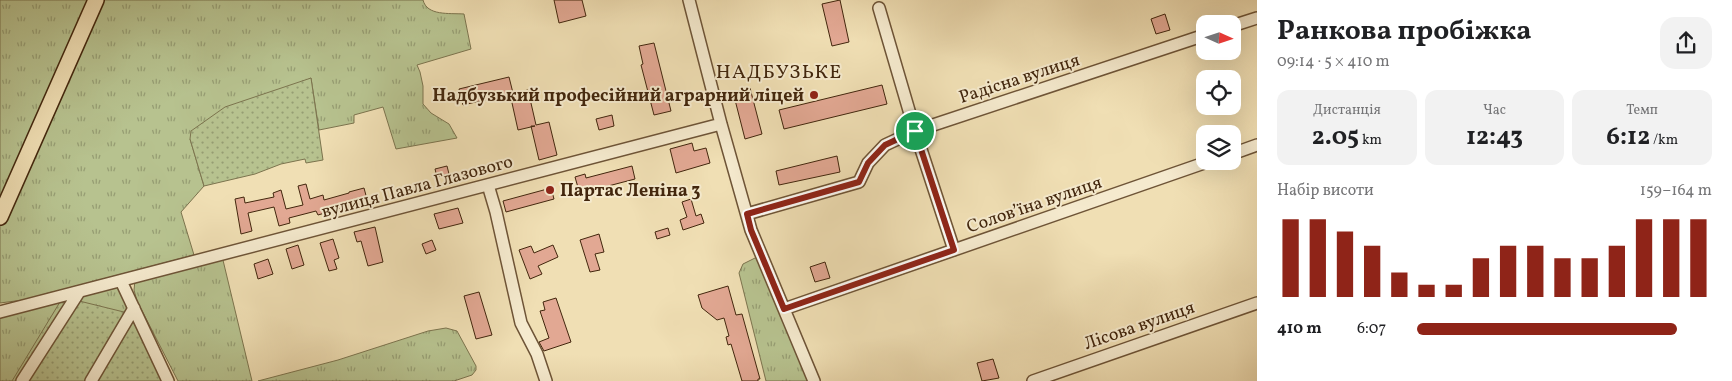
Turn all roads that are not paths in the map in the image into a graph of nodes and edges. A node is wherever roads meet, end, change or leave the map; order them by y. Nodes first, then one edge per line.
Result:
1 (96, 0) edge
2 (689, 0) edge
3 (878, 8) dead end
4 (1257, 18) edge
5 (1241, 23) edge
6 (1196, 38) edge
7 (721, 124) junction
8 (915, 131) junction
9 (1257, 145) edge
10 (1241, 151) edge
11 (1196, 166) edge
12 (488, 185) junction
13 (747, 214) junction
14 (0, 217) edge
15 (954, 250) junction
16 (121, 281) junction
17 (79, 292) junction
18 (1257, 303) edge
19 (134, 308) junction
20 (784, 309) junction
21 (0, 312) edge
22 (93, 380) edge
23 (22, 381) edge
24 (168, 381) edge
25 (546, 381) edge
26 (814, 381) edge
27 (1033, 381) edge

1 - 14 main road
2 - 7 street
3 - 8 street
4 - 5 street
6 - 8 street, Радісна вулиця
7 - 12 street, вулиця Павла Глазового
7 - 13 street
8 - 13 street, Радісна вулиця
8 - 15 street
9 - 10 street
11 - 15 street, Соловʼїна вулиця
12 - 16 street, вулиця Павла Глазового
12 - 25 street
13 - 20 street
15 - 20 street, Соловʼїна вулиця
16 - 17 street, вулиця Павла Глазового
16 - 19 street
17 - 21 street, вулиця Павла Глазового
17 - 23 street
18 - 27 street, Лісова вулиця
19 - 22 street
19 - 24 street
20 - 26 street

